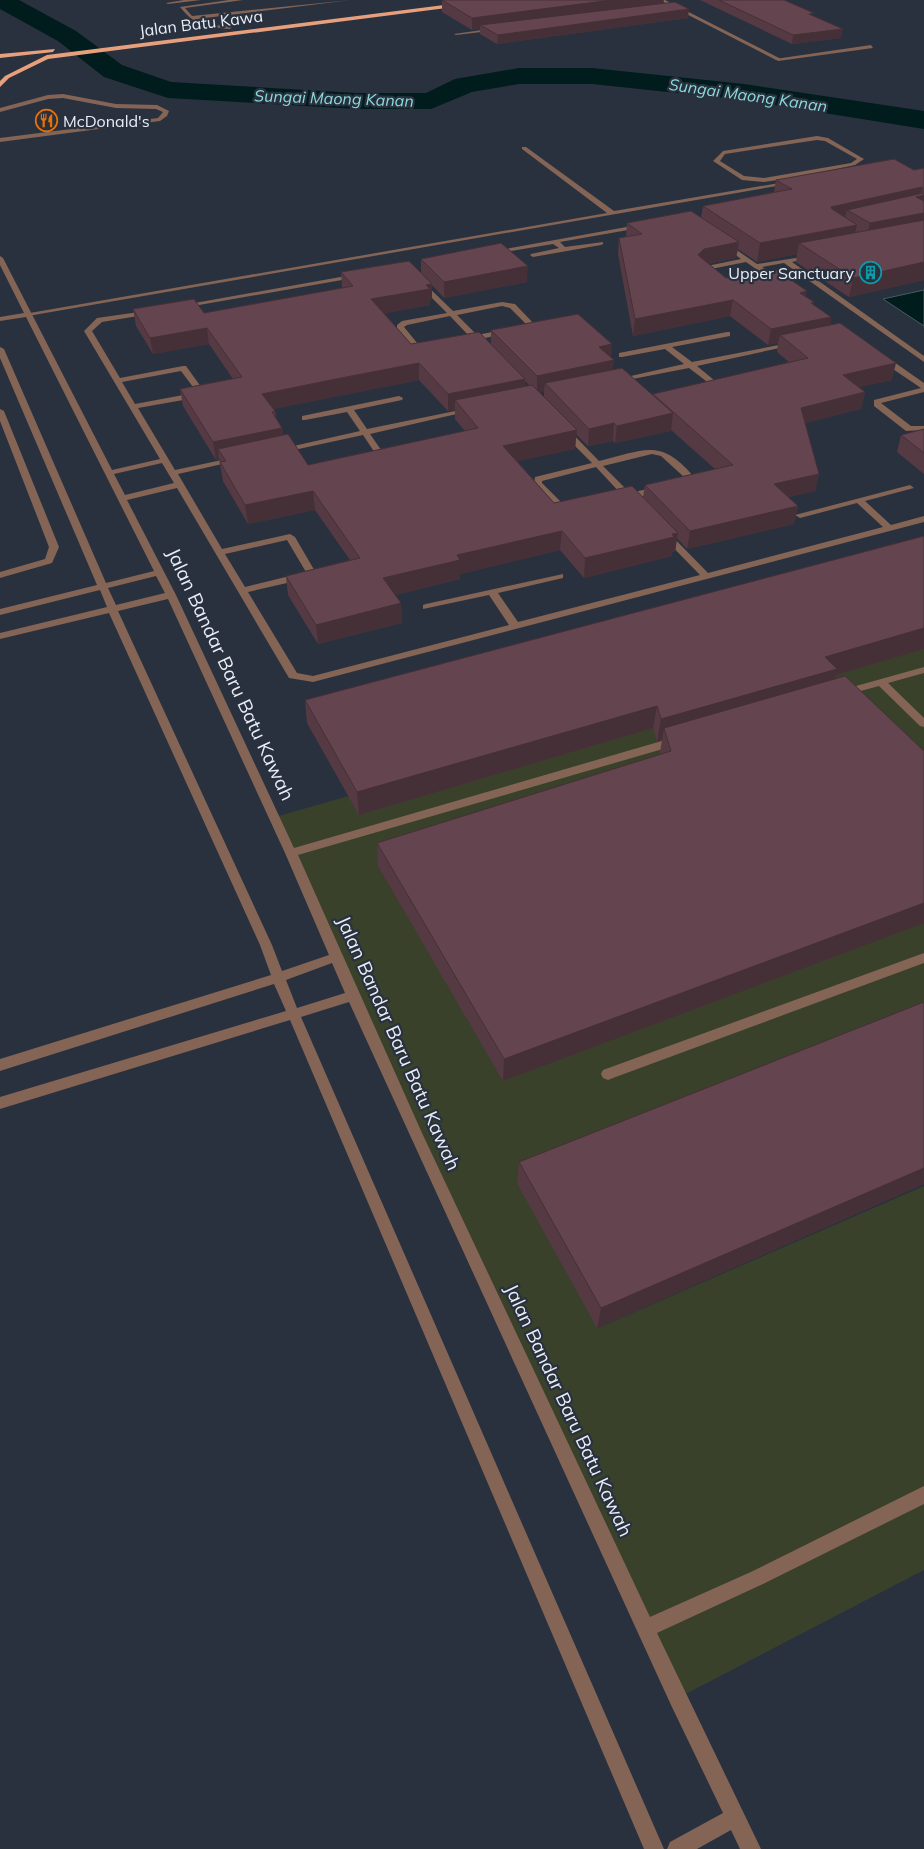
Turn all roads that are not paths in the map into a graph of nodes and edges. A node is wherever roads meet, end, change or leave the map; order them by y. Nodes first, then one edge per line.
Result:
1 (199, 0) edge
2 (241, 0) edge
3 (349, 0) edge
4 (661, 0) edge
5 (463, 2) edge
6 (168, 4) dead end
7 (676, 7) junction
8 (666, 8) edge
9 (191, 18) junction
10 (230, 28) junction
11 (504, 28) edge
12 (456, 34) dead end
13 (871, 47) dead end
14 (0, 56) edge
15 (0, 85) edge
16 (116, 106) junction
17 (0, 110) edge
18 (125, 118) junction
19 (0, 140) edge
20 (524, 148) dead end
21 (854, 172) edge
22 (800, 175) junction
23 (808, 180) junction
24 (613, 214) junction
25 (650, 225) edge
26 (717, 239) edge
27 (554, 241) junction
28 (601, 243) dead end
29 (564, 250) junction
30 (485, 253) edge
31 (825, 253) edge
32 (533, 255) dead end
33 (0, 258) edge
34 (746, 260) junction
35 (786, 261) junction
36 (756, 266) junction
37 (369, 274) edge
38 (413, 274) edge
39 (708, 277) edge
40 (785, 287) edge
41 (168, 308) edge
42 (158, 310) edge
43 (28, 314) junction
44 (452, 314) junction
45 (0, 319) edge
46 (727, 334) dead end
47 (476, 338) junction
48 (802, 343) edge
49 (666, 346) junction
50 (0, 349) edge
51 (870, 350) edge
52 (488, 352) edge
53 (622, 355) dead end
54 (924, 360) edge
55 (691, 365) junction
56 (117, 381) junction
57 (607, 382) edge
58 (726, 383) edge
59 (716, 385) junction
60 (924, 388) edge
61 (700, 389) edge
62 (399, 398) dead end
63 (133, 407) junction
64 (349, 409) junction
65 (477, 409) edge
66 (0, 411) edge
67 (305, 418) dead end
68 (559, 424) edge
69 (924, 428) edge
70 (365, 432) junction
71 (269, 453) edge
72 (249, 457) edge
73 (382, 457) edge
74 (165, 460) junction
75 (597, 464) junction
76 (110, 473) junction
77 (172, 473) junction
78 (179, 485) junction
79 (910, 488) dead end
80 (124, 498) junction
81 (632, 500) junction
82 (858, 500) junction
83 (800, 515) dead end
84 (924, 519) edge
85 (890, 528) junction
86 (661, 530) edge
87 (219, 552) junction
88 (160, 572) junction
89 (0, 575) edge
90 (560, 576) dead end
91 (707, 578) junction
92 (104, 588) junction
93 (242, 591) junction
94 (492, 592) junction
95 (171, 595) junction
96 (426, 607) dead end
97 (113, 610) junction
98 (0, 612) edge
99 (515, 626) junction
100 (0, 636) edge
101 (924, 670) edge
102 (881, 682) junction
103 (834, 695) edge
104 (924, 724) edge
105 (691, 737) edge
106 (291, 853) junction
107 (336, 957) junction
108 (924, 958) edge
109 (278, 978) junction
110 (353, 996) junction
111 (295, 1015) junction
112 (0, 1065) edge
113 (608, 1074) dead end
114 (0, 1103) edge
115 (924, 1495) edge
116 (647, 1628) junction
117 (736, 1817) junction
118 (654, 1849) edge
119 (676, 1849) edge
120 (751, 1849) edge

1 - 6 street
2 - 9 street
3 - 9 street
4 - 7 street
5 - 10 highway, Jalan Batu Kawa
5 - 15 highway, Jalan Batu Kawa
7 - 8 street
7 - 13 street
9 - 10 street
10 - 14 highway, Jalan Batu Kawa
11 - 12 street
16 - 17 street
16 - 18 street
16 - 18 street
18 - 19 street
20 - 24 street
21 - 23 street
22 - 22 street
22 - 23 street
23 - 24 street
24 - 43 street
25 - 27 street
26 - 34 street
27 - 29 street
27 - 30 street
28 - 29 street
29 - 32 street
31 - 35 street
33 - 43 street, Jalan Bandar Baru Batu Kawah
34 - 36 street
34 - 39 street
35 - 36 street
35 - 54 street
36 - 40 street
37 - 41 street
38 - 44 street
42 - 56 street
43 - 45 street
43 - 76 street, Jalan Bandar Baru Batu Kawah
44 - 47 street
44 - 47 street
44 - 47 street
46 - 49 street
47 - 52 street
48 - 55 street
49 - 53 street
49 - 55 street
50 - 92 street
51 - 60 street
55 - 57 street
55 - 59 street
56 - 63 street
56 - 63 street
58 - 59 street
59 - 61 street
60 - 69 street
62 - 64 street
63 - 74 street
64 - 67 street
64 - 70 street
65 - 70 street
66 - 89 street
68 - 75 street
70 - 71 street
70 - 73 street
72 - 77 street
74 - 76 street
74 - 77 street
75 - 81 street
75 - 81 street
75 - 81 street
76 - 80 street, Jalan Bandar Baru Batu Kawah
77 - 78 street
78 - 80 street
78 - 87 street
79 - 82 street
80 - 88 street, Jalan Bandar Baru Batu Kawah
82 - 83 street
82 - 85 street
84 - 85 street
85 - 91 street
86 - 91 street
87 - 93 street
87 - 93 street
88 - 92 street
88 - 95 street, Jalan Bandar Baru Batu Kawah
90 - 94 street
91 - 99 street
92 - 97 street
92 - 98 street
93 - 99 street
94 - 96 street
94 - 99 street
95 - 97 street
95 - 106 street, Jalan Bandar Baru Batu Kawah
97 - 100 street
97 - 109 street
101 - 102 street
102 - 103 street
102 - 104 street
105 - 106 street
106 - 107 street, Jalan Bandar Baru Batu Kawah
107 - 109 street
107 - 110 street, Jalan Bandar Baru Batu Kawah
108 - 113 street
109 - 111 street
109 - 112 street
110 - 111 street
110 - 116 street, Jalan Bandar Baru Batu Kawah
111 - 114 street
111 - 118 street
115 - 116 street
116 - 117 street, Jalan Bandar Baru Batu Kawah
117 - 119 street
117 - 120 street, Jalan Bandar Baru Batu Kawah

